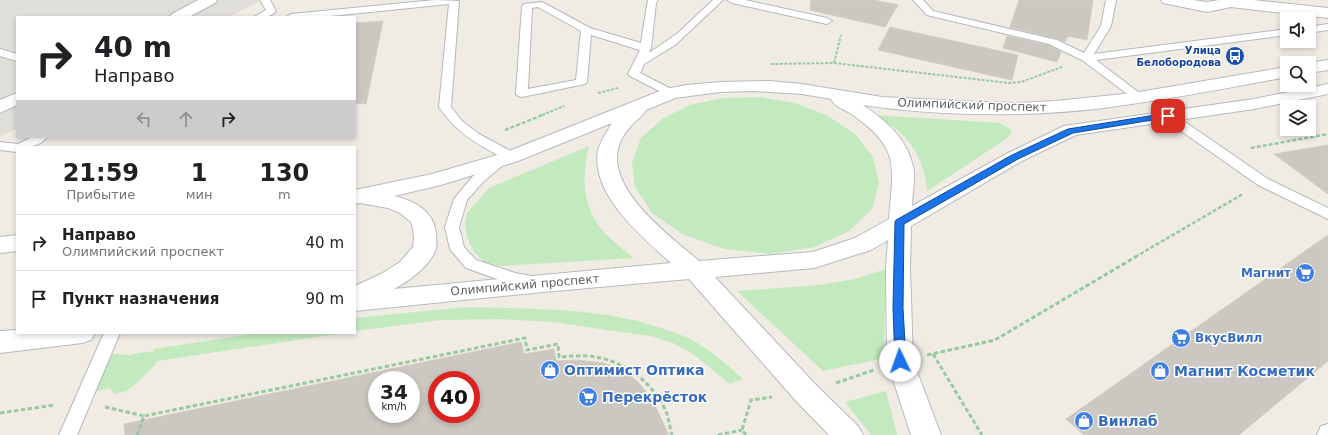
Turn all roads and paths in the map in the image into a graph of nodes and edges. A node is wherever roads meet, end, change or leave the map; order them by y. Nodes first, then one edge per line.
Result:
1 (210, 0) edge
2 (265, 0) edge
3 (718, 0) edge
4 (732, 0) edge
5 (918, 0) edge
6 (1111, 0) edge
7 (1168, 0) edge
8 (648, 1) edge
9 (383, 4) edge
10 (1328, 13) edge
11 (283, 14) edge
12 (179, 16) edge
13 (267, 16) edge
14 (827, 21) joint
15 (1328, 27) edge
16 (1316, 29) edge
17 (586, 30) junction
18 (1280, 33) edge
19 (646, 48) junction
20 (0, 52) edge
21 (16, 58) edge
22 (1086, 58) junction
23 (639, 62) junction
24 (834, 63) dead end
25 (1328, 65) edge
26 (1316, 67) edge
27 (1280, 73) edge
28 (800, 89) junction
29 (1328, 89) edge
30 (672, 93) junction
31 (1138, 97) junction
32 (16, 99) edge
33 (640, 106) junction
34 (0, 107) edge
35 (1168, 116) junction
36 (1328, 134) edge
37 (39, 138) edge
38 (0, 146) edge
39 (24, 146) edge
40 (16, 148) edge
41 (1221, 154) junction
42 (507, 158) junction
43 (1263, 182) junction
44 (356, 197) edge
45 (356, 197) edge
46 (1328, 214) edge
47 (900, 222) junction
48 (16, 242) edge
49 (0, 245) edge
50 (695, 271) junction
51 (543, 283) junction
52 (356, 296) edge
53 (356, 302) edge
54 (73, 334) edge
55 (112, 334) edge
56 (0, 342) edge
57 (933, 354) junction
58 (900, 361) junction
59 (806, 393) junction
60 (82, 402) junction
61 (0, 413) edge
62 (144, 416) junction
63 (742, 430) junction
64 (1328, 432) edge
65 (68, 435) edge
66 (138, 435) edge
67 (672, 435) edge
68 (718, 435) edge
69 (746, 435) edge
70 (848, 435) edge
71 (926, 435) edge
72 (982, 435) edge
73 (1326, 435) edge

1 - 12 main road
2 - 11 lane
3 - 23 lane
4 - 14 lane
5 - 22 lane
6 - 22 lane
7 - 10 main road
8 - 19 lane
9 - 11 lane
9 - 42 lane
11 - 13 lane
14 - 24 path
15 - 16 lane
17 - 17 lane
17 - 19 lane
18 - 22 lane
19 - 23 lane
20 - 21 lane
22 - 31 lane
23 - 30 lane
25 - 26 main road
27 - 31 main road, Олимпийский проспект
28 - 30 main road, Олимпийский проспект
28 - 31 main road, Олимпийский проспект
28 - 47 main road, Олимпийский проспект
29 - 35 main road, Олимпийский проспект
30 - 33 main road, Олимпийский проспект
32 - 34 main road
33 - 42 main road, Олимпийский проспект
33 - 50 main road, Олимпийский проспект
35 - 41 lane
35 - 47 main road, Олимпийский проспект
36 - 41 path
37 - 39 lane
38 - 40 lane
41 - 43 lane
42 - 44 main road, Олимпийский проспект
42 - 51 lane
43 - 46 lane
43 - 57 path
45 - 52 main road
47 - 50 main road, Олимпийский проспект
47 - 58 main road
48 - 49 main road
50 - 51 main road, Олимпийский проспект
50 - 59 main road
51 - 53 main road, Олимпийский проспект
54 - 56 main road
55 - 60 lane
57 - 58 path
57 - 72 path
58 - 59 path
58 - 71 main road
59 - 63 path
59 - 70 main road
60 - 61 path
60 - 62 path
60 - 65 lane
62 - 66 path
62 - 67 path
63 - 68 path
63 - 69 path
64 - 73 lane

